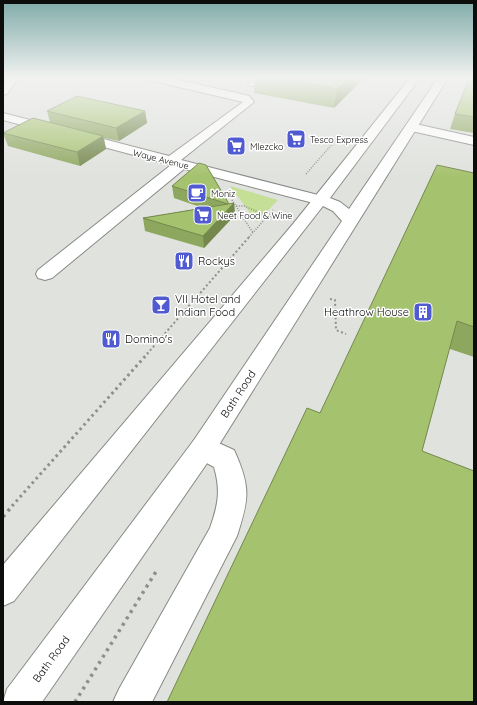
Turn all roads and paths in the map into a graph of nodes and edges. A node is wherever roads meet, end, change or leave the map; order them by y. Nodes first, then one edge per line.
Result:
1 (238, 111) edge
2 (389, 111) edge
3 (422, 111) edge
4 (3, 116) edge
5 (412, 127) junction
6 (474, 141) edge
7 (176, 162) junction
8 (320, 200) junction
9 (236, 206) dead end
10 (244, 206) dead end
11 (351, 222) junction
12 (253, 234) junction
13 (45, 274) dead end
14 (324, 297) dead end
15 (346, 334) dead end
16 (203, 448) junction
17 (3, 517) edge
18 (3, 590) edge
19 (20, 702) edge
20 (132, 702) edge

1 - 7 main road
2 - 8 main road
3 - 5 main road, Bath Road
4 - 7 main road, Waye Avenue
5 - 6 main road
5 - 11 main road, Bath Road
7 - 8 main road, Waye Avenue
7 - 13 main road
8 - 11 main road, Waye Avenue
8 - 18 main road
9 - 12 path
10 - 12 path
11 - 16 main road, Bath Road
12 - 17 path
14 - 15 path
16 - 19 main road, Bath Road
16 - 20 main road

